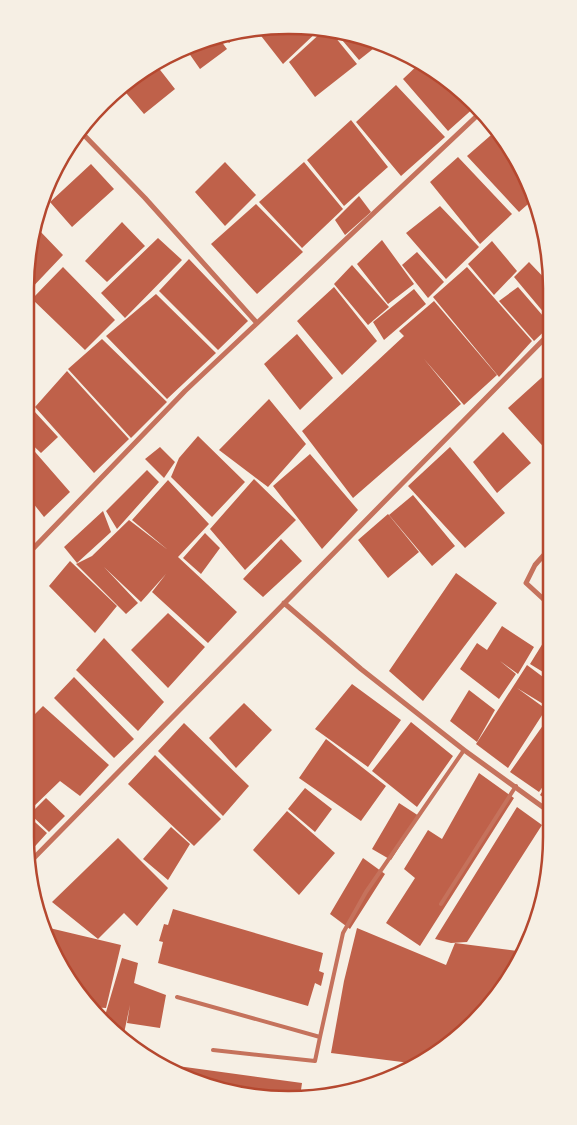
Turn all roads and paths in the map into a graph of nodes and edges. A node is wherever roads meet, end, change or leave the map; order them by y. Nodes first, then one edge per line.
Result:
1 (476, 117) edge
2 (84, 135) edge
3 (257, 323) junction
4 (543, 341) edge
5 (34, 548) edge
6 (543, 555) edge
7 (543, 599) edge
8 (284, 603) junction
9 (464, 750) junction
10 (516, 786) junction
11 (543, 807) edge
12 (35, 857) edge
13 (441, 904) dead end
14 (177, 997) dead end
15 (320, 1036) junction
16 (213, 1050) dead end

1 - 3 street
2 - 3 street
3 - 5 street
4 - 8 street
6 - 7 street
8 - 9 street
8 - 12 street
9 - 10 street
9 - 15 lane
10 - 11 street
10 - 13 lane
14 - 15 lane
15 - 16 lane

